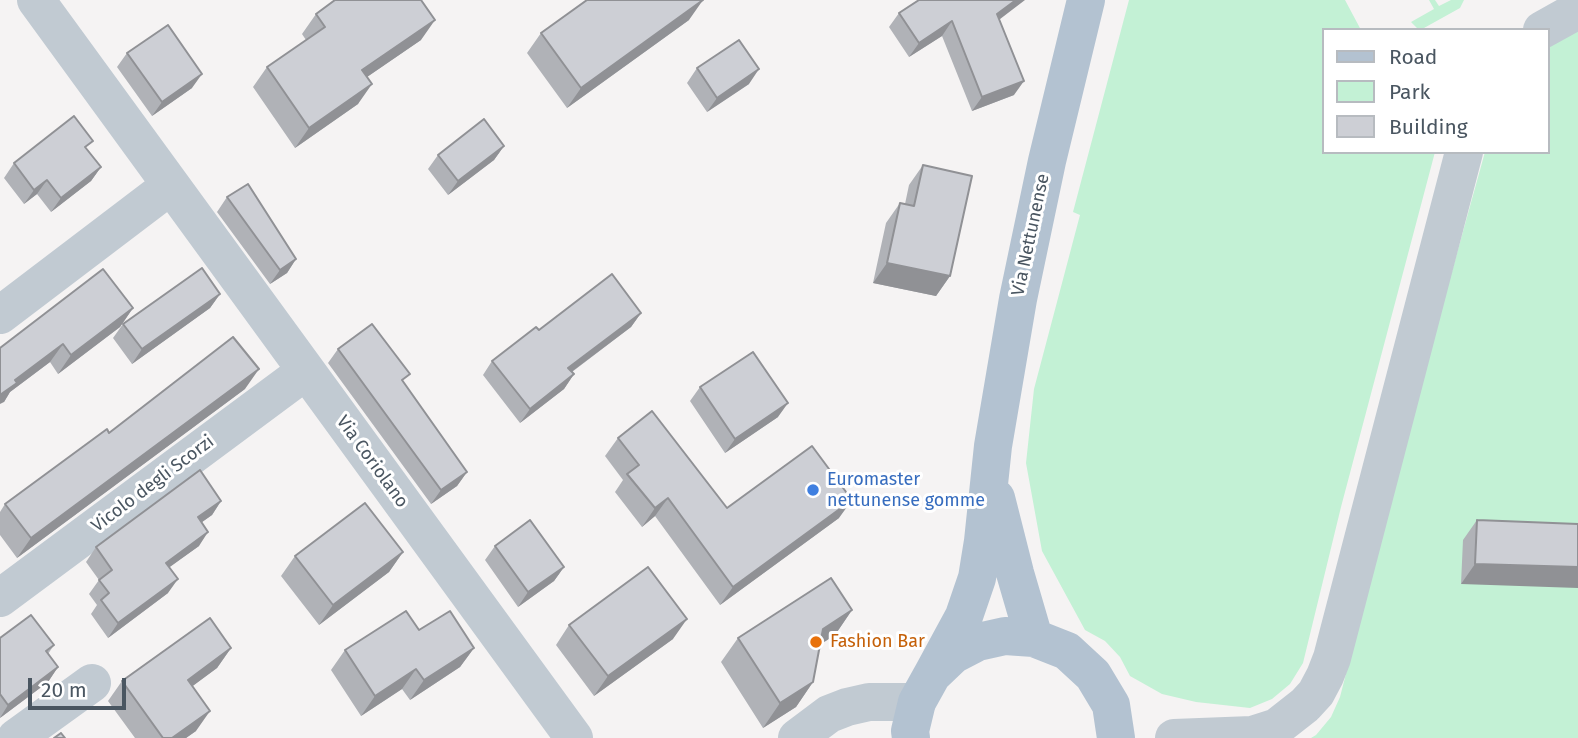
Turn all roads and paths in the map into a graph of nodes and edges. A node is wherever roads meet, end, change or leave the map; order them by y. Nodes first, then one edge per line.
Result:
1 (36, 0) edge
2 (1086, 0) edge
3 (1578, 10) edge
4 (1546, 28) edge
5 (1463, 154) edge
6 (170, 186) junction
7 (0, 316) edge
8 (306, 371) junction
9 (989, 472) junction
10 (0, 597) edge
11 (1034, 638) junction
12 (92, 683) dead end
13 (920, 705) edge
14 (16, 738) edge
15 (574, 738) edge
16 (797, 738) edge
17 (1116, 738) edge
18 (1174, 738) edge

1 - 6 street, Via Coriolano
2 - 9 main road, Via Nettunense
3 - 4 street
5 - 18 street
6 - 7 street
6 - 8 street, Via Coriolano
8 - 10 street, Vicolo degli Scorzi
8 - 15 street, Via Coriolano
9 - 11 main road, Via Nettunense
9 - 13 main road, Via Nettunense
11 - 13 main road
11 - 17 main road
12 - 14 street
13 - 16 street

